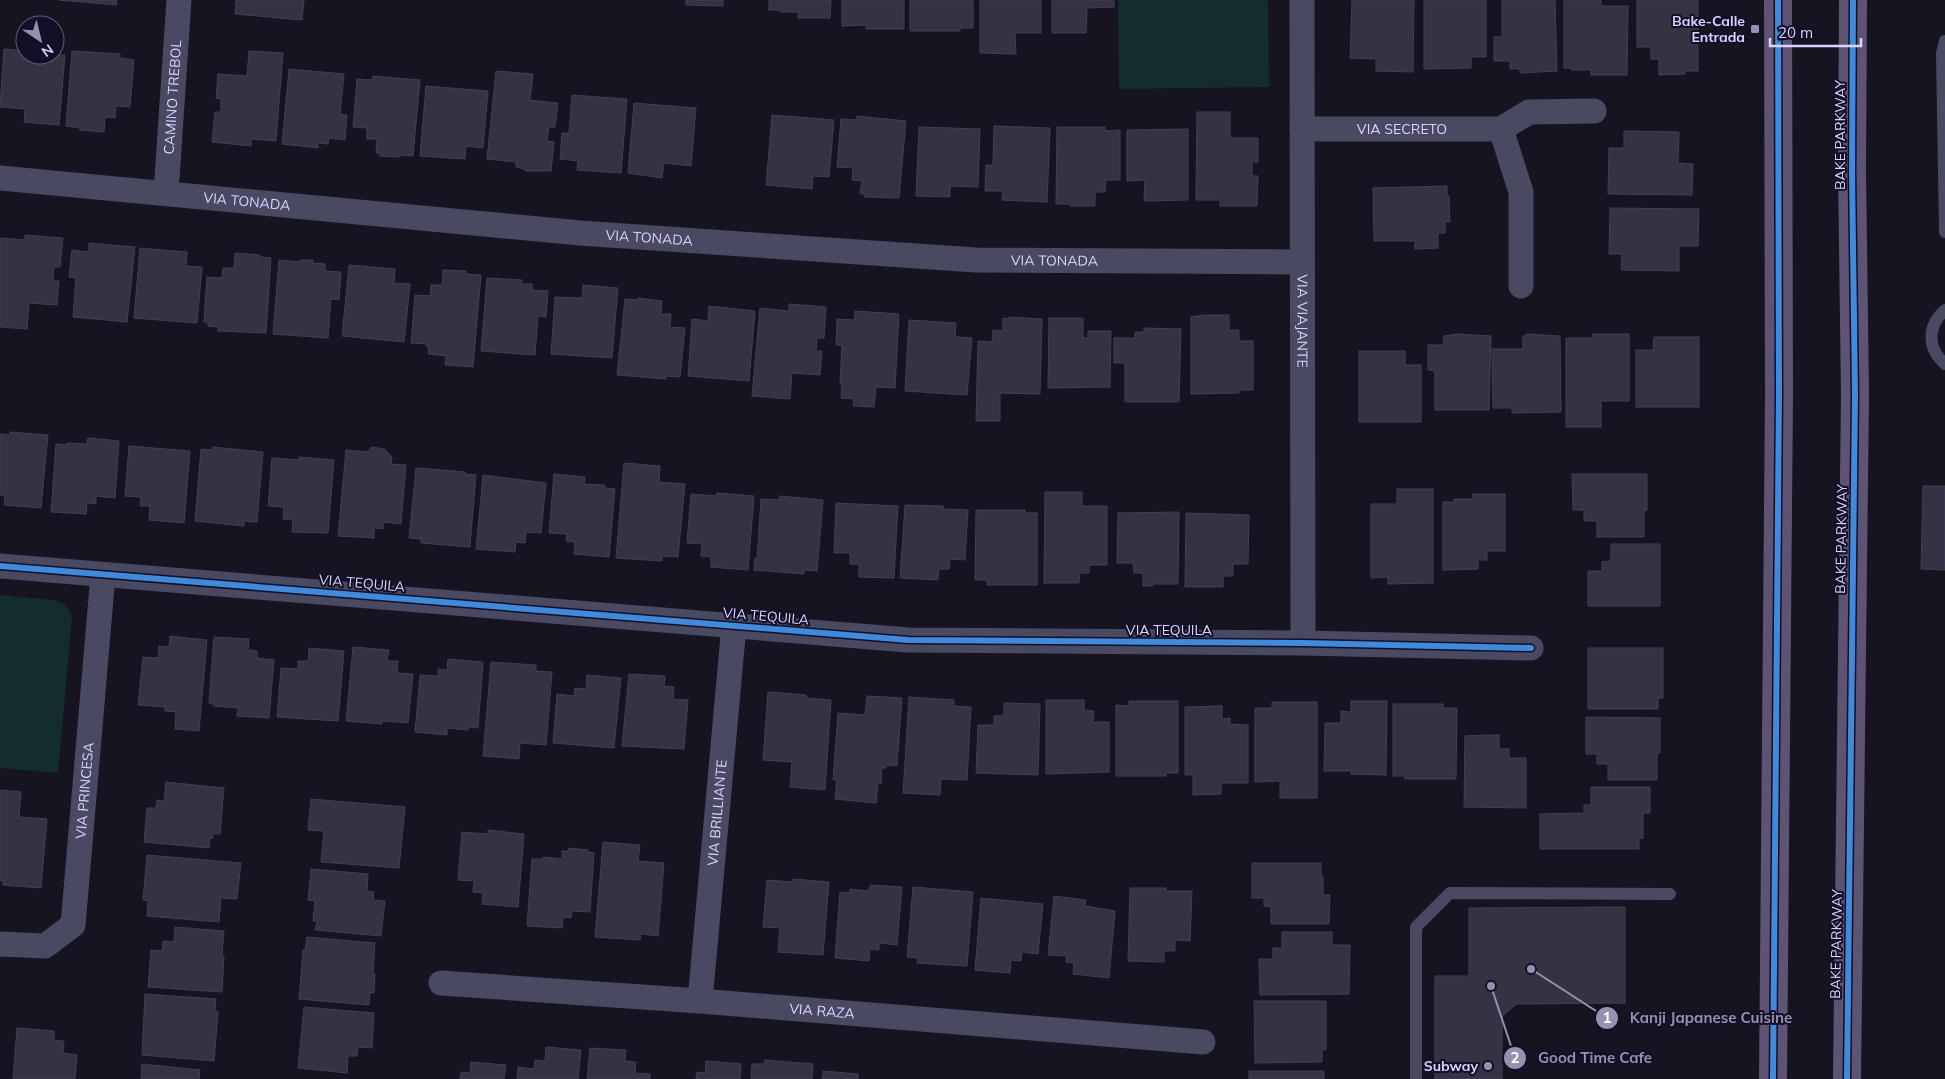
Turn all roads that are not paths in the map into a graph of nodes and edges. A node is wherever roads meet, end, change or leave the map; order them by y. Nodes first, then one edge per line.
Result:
1 (180, 0) edge
2 (1302, 0) edge
3 (1778, 0) edge
4 (1853, 0) edge
5 (1945, 41) edge
6 (1594, 111) dead end
7 (1302, 129) junction
8 (1501, 129) junction
9 (0, 178) edge
10 (166, 193) junction
11 (1945, 232) edge
12 (1302, 262) junction
13 (1521, 286) dead end
14 (1945, 310) edge
15 (1945, 364) edge
16 (0, 566) edge
17 (103, 575) junction
18 (734, 625) junction
19 (1303, 643) junction
20 (1531, 648) dead end
21 (1670, 894) dead end
22 (0, 944) edge
23 (441, 983) dead end
24 (700, 1001) junction
25 (1202, 1042) dead end
26 (1416, 1079) edge
27 (1773, 1079) edge
28 (1847, 1079) edge

1 - 10 street, CAMINO TREBOL
2 - 7 street, VIA VIAJANTE
3 - 27 main road
4 - 28 main road, BAKE PARKWAY
5 - 11 lane
6 - 8 street
7 - 8 street, VIA SECRETO
7 - 12 street, VIA VIAJANTE
8 - 13 street
9 - 10 street, VIA TONADA
10 - 12 street, VIA TONADA
12 - 19 street, VIA VIAJANTE
14 - 15 lane
16 - 17 street, VIA TEQUILA
17 - 18 street, VIA TEQUILA
17 - 22 street, VIA PRINCESA
18 - 19 street, VIA TEQUILA
18 - 24 street, VIA BRILLIANTE
19 - 20 street, VIA TEQUILA
21 - 26 lane
23 - 24 street, VIA RAZA
24 - 25 street, VIA RAZA

